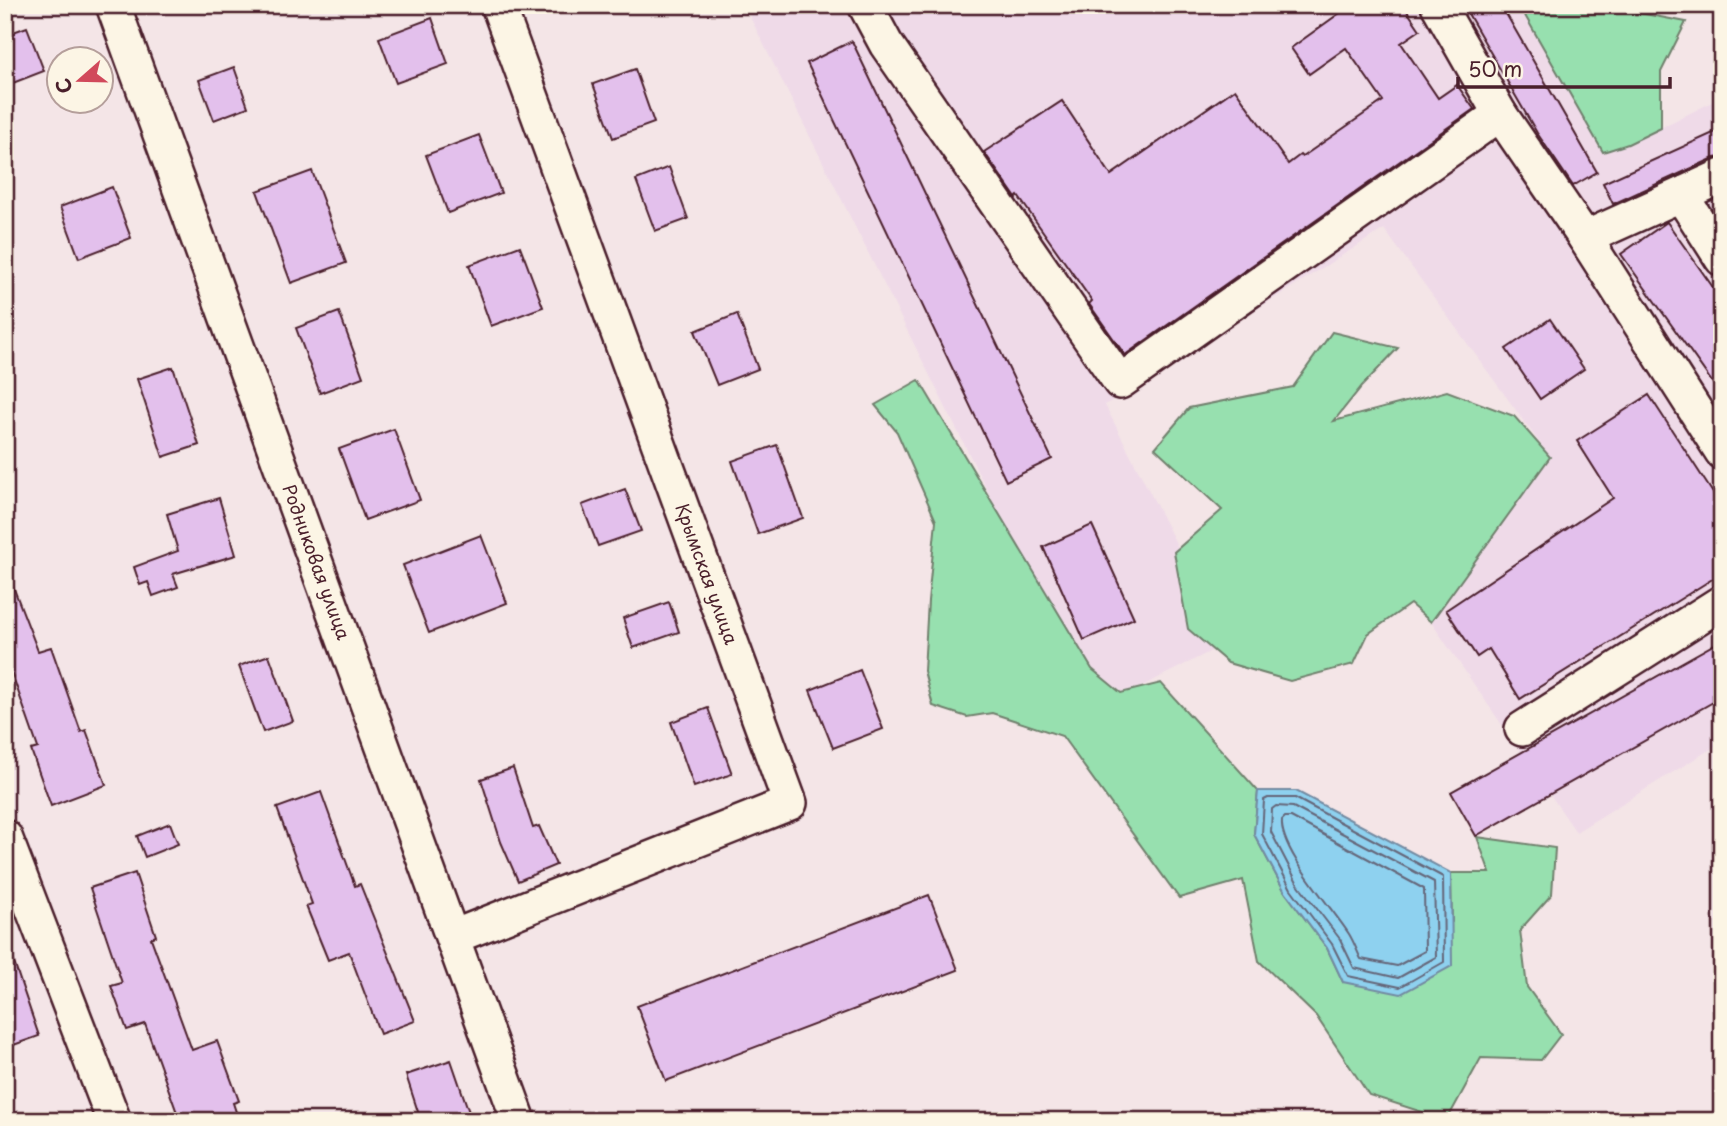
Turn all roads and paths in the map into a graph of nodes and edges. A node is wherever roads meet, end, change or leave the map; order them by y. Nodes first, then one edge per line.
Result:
1 (113, 5) edge
2 (498, 5) edge
3 (865, 5) edge
4 (1438, 5) edge
5 (1500, 114) junction
6 (1722, 176) edge
7 (1681, 195) junction
8 (1585, 238) junction
9 (1722, 259) edge
10 (1722, 452) edge
11 (1722, 602) edge
12 (1522, 729) dead end
13 (5, 837) edge
14 (12, 877) edge
15 (453, 937) junction
16 (114, 1121) edge
17 (519, 1121) edge

1 - 15 street, Родниковая улица
2 - 15 street, Крымская улица
3 - 5 street
4 - 5 street
5 - 8 street
6 - 7 street
7 - 8 street
7 - 9 street
8 - 10 street
11 - 12 street
13 - 14 street
14 - 16 street
15 - 17 street, Родниковая улица

